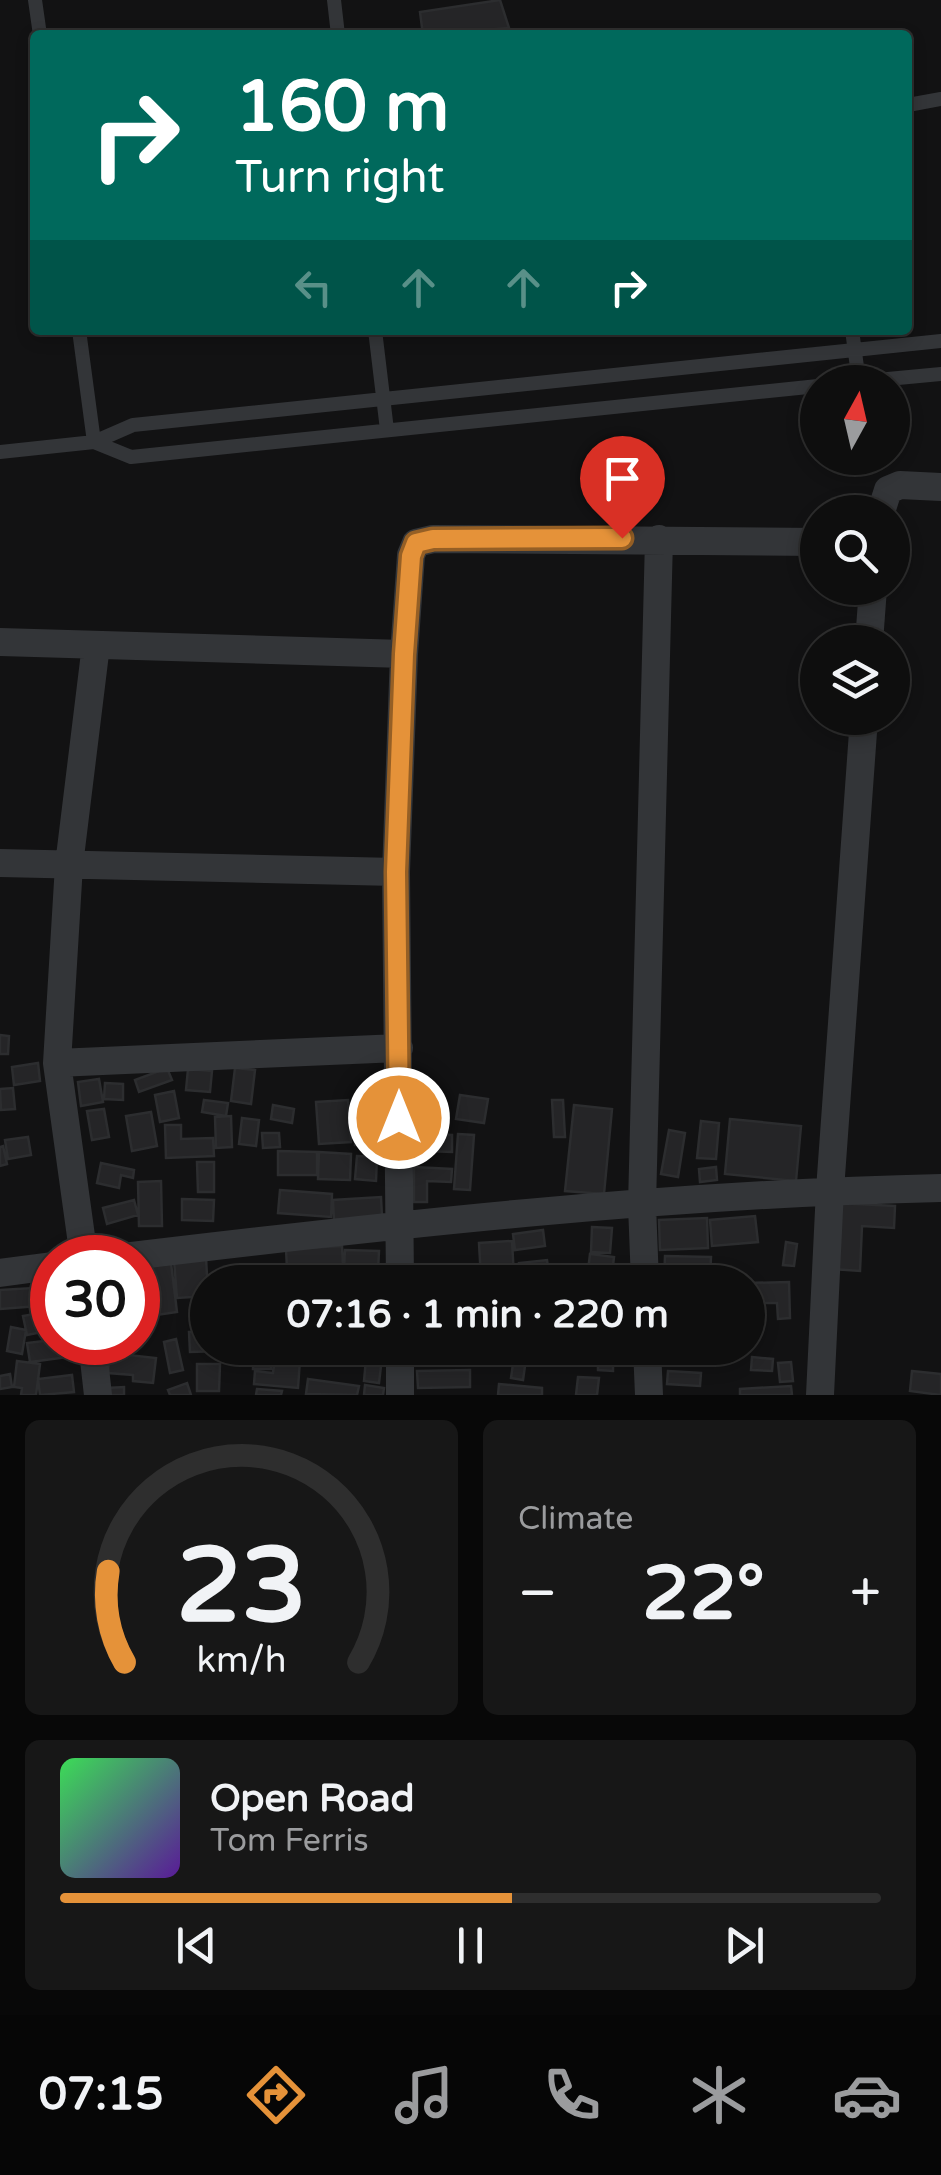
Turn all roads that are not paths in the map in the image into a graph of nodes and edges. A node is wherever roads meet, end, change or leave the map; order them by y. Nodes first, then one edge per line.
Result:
1 (35, 0) edge
2 (334, 0) edge
3 (39, 30) edge
4 (337, 30) edge
5 (941, 99) edge
6 (912, 104) edge
7 (80, 335) edge
8 (376, 335) edge
9 (853, 335) edge
10 (941, 341) edge
11 (855, 350) junction
12 (856, 365) edge
13 (941, 374) edge
14 (910, 377) edge
15 (800, 388) edge
16 (383, 399) junction
17 (388, 430) junction
18 (94, 442) junction
19 (0, 452) edge
20 (941, 487) edge
21 (886, 495) edge
22 (659, 538) junction
23 (800, 542) edge
24 (0, 642) edge
25 (96, 645) junction
26 (404, 654) junction
27 (863, 735) edge
28 (0, 863) edge
29 (69, 864) junction
30 (396, 872) junction
31 (398, 1048) junction
32 (57, 1063) junction
33 (941, 1188) edge
34 (830, 1190) junction
35 (642, 1206) junction
36 (400, 1224) junction
37 (81, 1235) edge
38 (160, 1253) edge
39 (400, 1265) edge
40 (644, 1265) edge
41 (30, 1269) edge
42 (0, 1273) edge
43 (95, 1365) edge
44 (400, 1365) edge
45 (648, 1365) edge
46 (98, 1395) edge
47 (400, 1395) edge
48 (649, 1395) edge
49 (820, 1395) edge

1 - 3 lane
2 - 4 lane
5 - 6 lane
7 - 18 lane
8 - 16 lane
9 - 11 lane
10 - 11 lane
11 - 12 lane
11 - 16 lane
13 - 14 lane
15 - 17 lane
16 - 17 lane
16 - 18 lane
17 - 18 lane
18 - 19 lane
20 - 21 street
22 - 23 street
22 - 26 street
22 - 35 street
24 - 25 street
25 - 26 street
25 - 29 street
26 - 30 street
27 - 34 street
28 - 29 street
29 - 30 street
29 - 32 street
30 - 31 street
31 - 32 street
31 - 36 street
32 - 37 street
33 - 34 street
34 - 35 street
34 - 49 street
35 - 36 street
35 - 40 street
36 - 38 street
36 - 39 street
41 - 42 street
43 - 46 street
44 - 47 street
45 - 48 street

